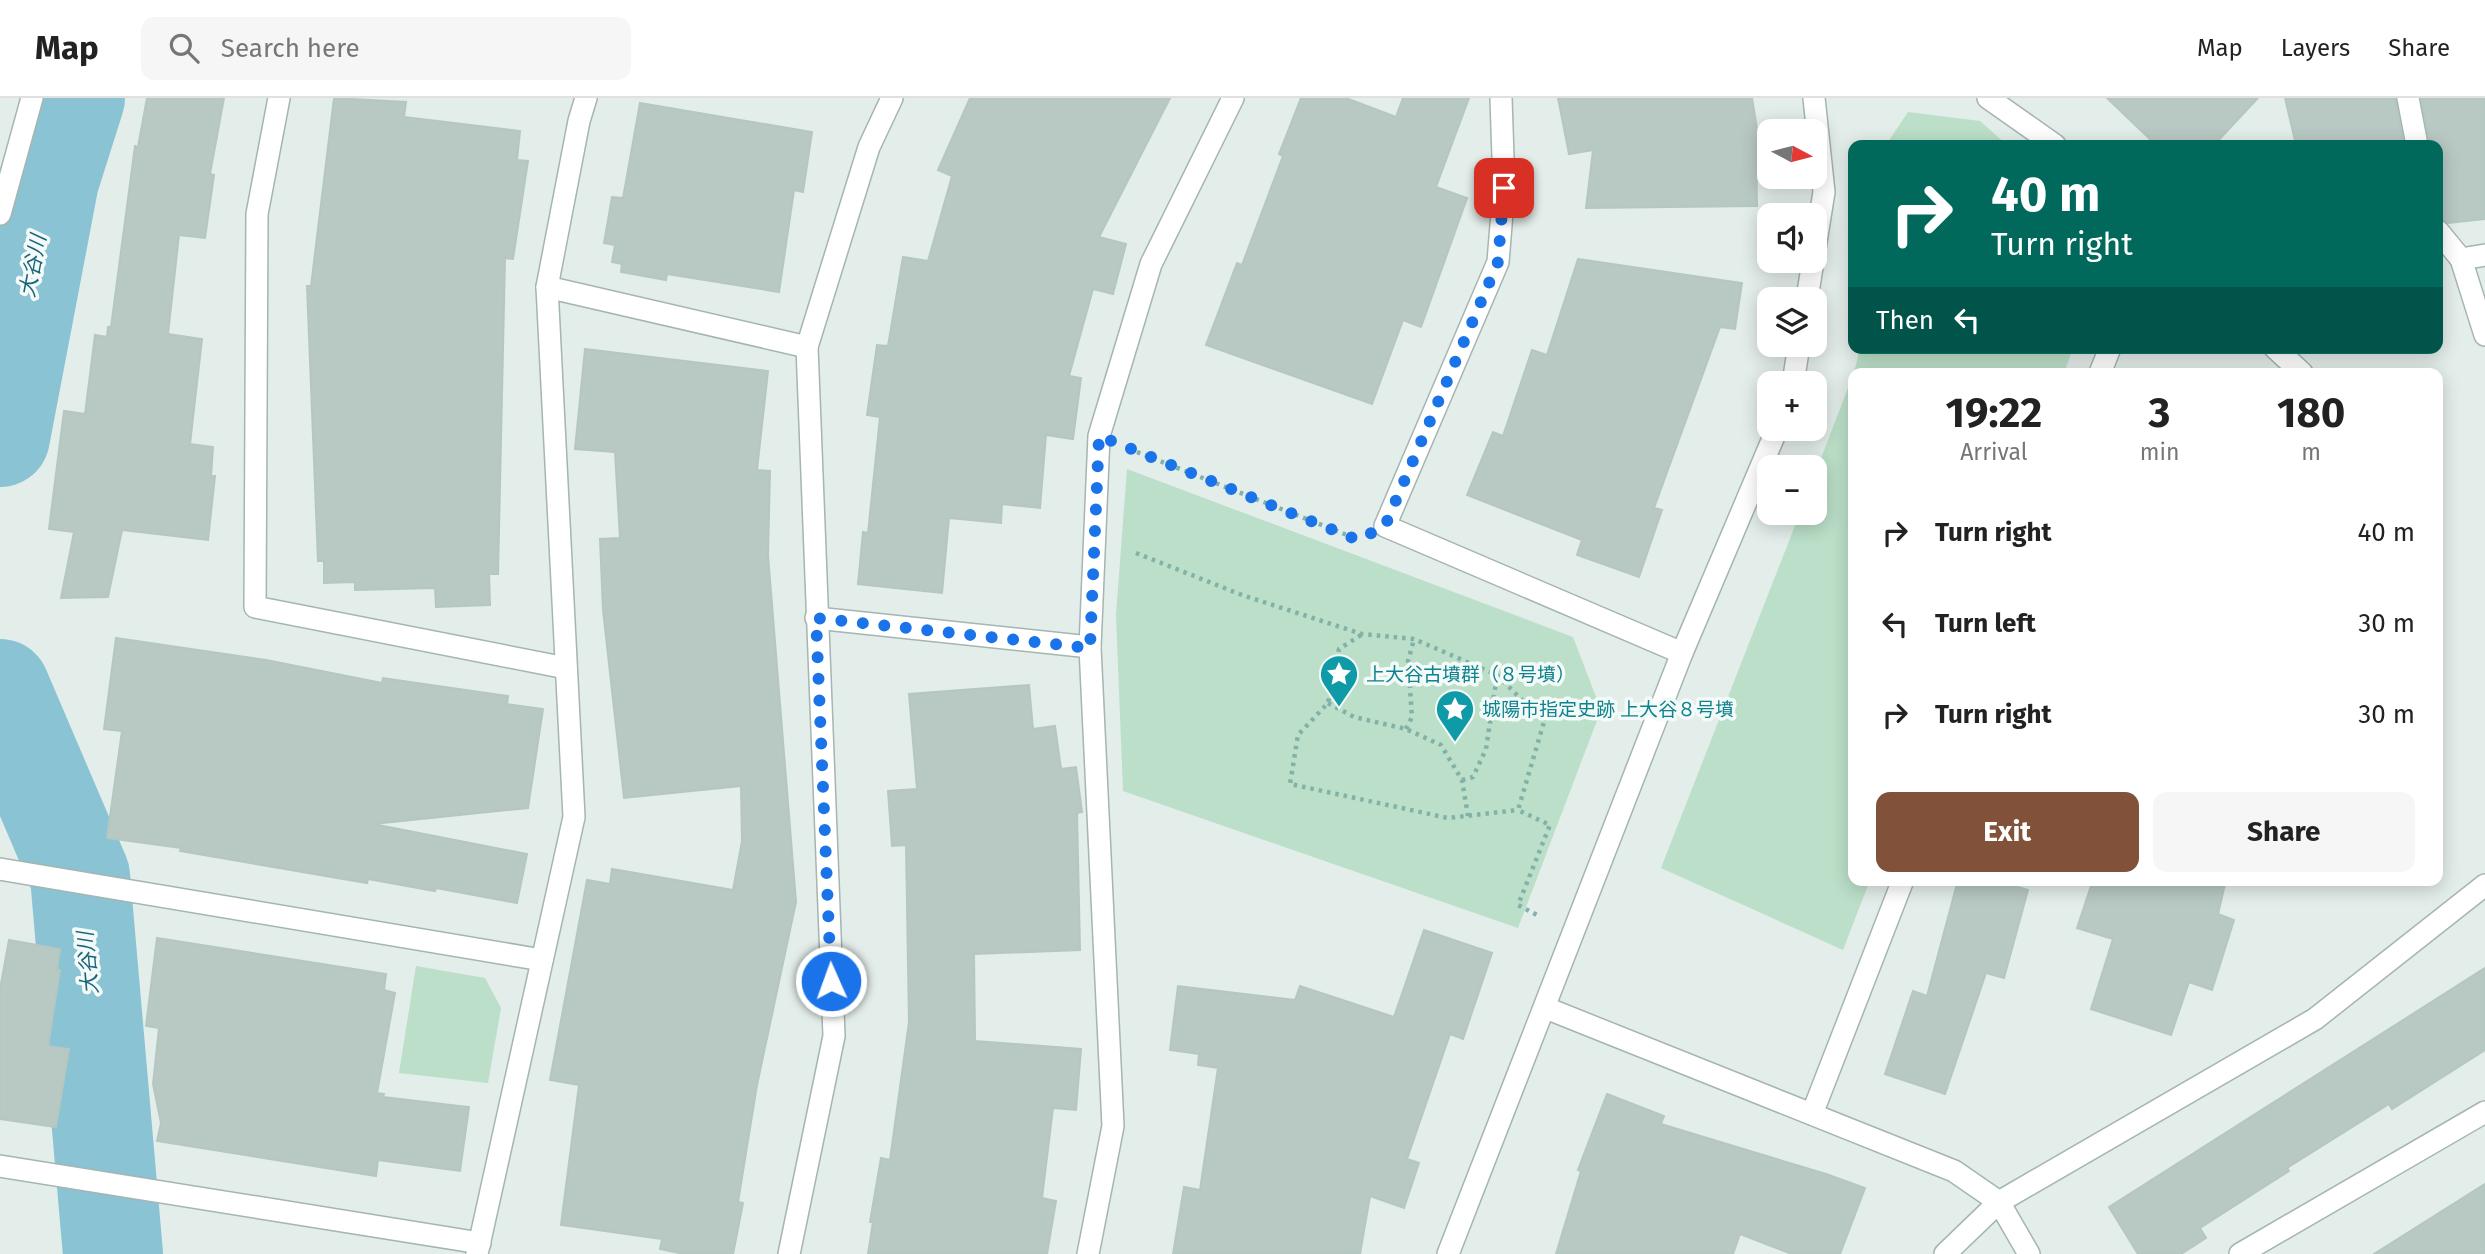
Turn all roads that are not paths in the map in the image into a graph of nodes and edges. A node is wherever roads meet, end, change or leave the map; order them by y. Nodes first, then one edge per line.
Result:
1 (32, 98) edge
2 (279, 98) edge
3 (586, 98) edge
4 (892, 98) edge
5 (1233, 98) edge
6 (1501, 98) edge
7 (1814, 98) edge
8 (1988, 98) edge
9 (2408, 98) edge
10 (2048, 140) edge
11 (2416, 140) edge
12 (1822, 203) edge
13 (0, 214) edge
14 (2443, 237) edge
15 (2485, 255) edge
16 (2461, 259) junction
17 (547, 287) junction
18 (2485, 335) edge
19 (807, 347) junction
20 (2281, 354) edge
21 (2297, 368) edge
22 (1772, 441) edge
23 (816, 618) junction
24 (1090, 648) junction
25 (1682, 653) junction
26 (566, 668) junction
27 (0, 869) edge
28 (2485, 885) edge
29 (1901, 886) edge
30 (542, 960) junction
31 (1546, 1008) junction
32 (2485, 1112) edge
33 (1812, 1114) junction
34 (0, 1166) edge
35 (1999, 1202) junction
36 (478, 1249) edge
37 (789, 1254) edge
38 (1088, 1254) edge
39 (1448, 1254) edge
40 (1945, 1254) edge
41 (2029, 1254) edge
42 (2240, 1254) edge

1 - 13 street
2 - 26 street
3 - 17 street
4 - 19 street
5 - 24 street
6 - 25 street
7 - 12 street
8 - 10 street
9 - 11 street
14 - 16 street
15 - 16 street
16 - 18 street
17 - 19 street
17 - 26 street
19 - 23 street
20 - 21 street
22 - 25 street
23 - 24 street
23 - 37 street
24 - 38 street
25 - 31 street
26 - 30 street
27 - 30 street
28 - 35 street
29 - 33 street
30 - 36 street
31 - 33 street
31 - 39 street
32 - 42 street
33 - 35 street
34 - 36 street
35 - 40 street
35 - 41 street

